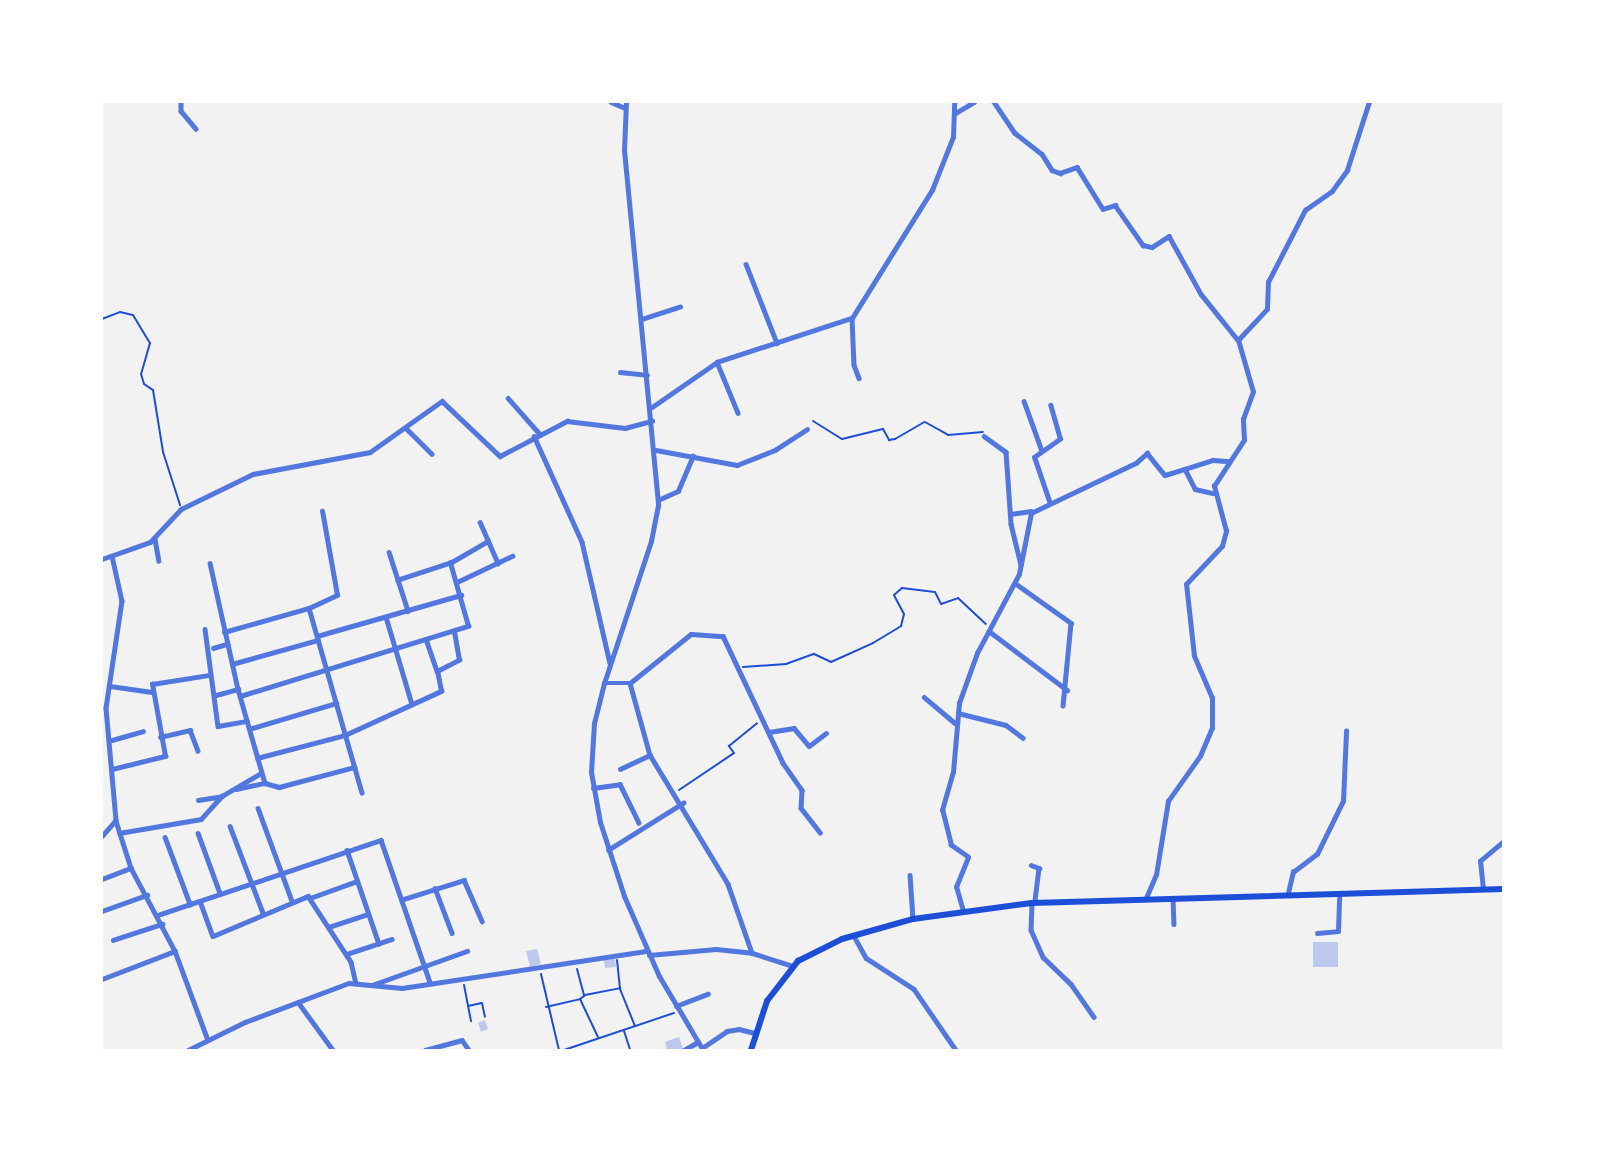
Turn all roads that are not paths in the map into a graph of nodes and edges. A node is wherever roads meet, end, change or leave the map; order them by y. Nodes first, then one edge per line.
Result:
1 (181, 102) edge
2 (611, 102) edge
3 (954, 102) edge
4 (974, 102) edge
5 (994, 102) edge
6 (1369, 102) edge
7 (626, 105) edge
8 (954, 114) junction
9 (196, 129) dead end
10 (746, 264) dead end
11 (680, 307) dead end
12 (852, 318) junction
13 (642, 319) junction
14 (1238, 340) junction
15 (777, 343) junction
16 (717, 362) junction
17 (620, 372) dead end
18 (648, 376) junction
19 (859, 378) dead end
20 (508, 398) dead end
21 (1024, 401) dead end
22 (1050, 405) dead end
23 (652, 407) junction
24 (738, 413) dead end
25 (652, 420) junction
26 (407, 429) junction
27 (807, 429) dead end
28 (537, 435) junction
29 (984, 436) road end
30 (656, 450) junction
31 (1042, 451) junction
32 (432, 454) dead end
33 (693, 456) junction
34 (1229, 461) junction
35 (1185, 470) junction
36 (1213, 493) junction
37 (658, 500) junction
38 (1049, 501) junction
39 (323, 511) dead end
40 (1032, 511) junction
41 (1010, 514) junction
42 (480, 522) dead end
43 (155, 539) junction
44 (488, 541) junction
45 (389, 552) dead end
46 (112, 556) junction
47 (512, 556) dead end
48 (102, 559) edge
49 (159, 561) dead end
50 (498, 562) junction
51 (210, 563) dead end
52 (450, 563) junction
53 (1021, 566) junction
54 (398, 580) junction
55 (457, 582) junction
56 (1015, 583) junction
57 (461, 595) junction
58 (309, 608) junction
59 (408, 611) junction
60 (386, 617) junction
61 (205, 629) dead end
62 (990, 629) junction
63 (224, 632) junction
64 (454, 632) junction
65 (318, 638) junction
66 (426, 639) junction
67 (227, 644) junction
68 (212, 648) dead end
69 (396, 649) junction
70 (232, 664) junction
71 (611, 664) junction
72 (327, 671) junction
73 (437, 671) junction
74 (209, 675) junction
75 (604, 683) junction
76 (630, 683) junction
77 (110, 686) junction
78 (238, 689) junction
79 (1067, 690) junction
80 (152, 692) junction
81 (216, 695) junction
82 (240, 696) junction
83 (924, 697) dead end
84 (336, 704) junction
85 (412, 704) junction
86 (1063, 706) dead end
87 (958, 713) junction
88 (247, 721) junction
89 (956, 724) junction
90 (249, 729) junction
91 (143, 731) dead end
92 (1346, 731) dead end
93 (769, 732) junction
94 (826, 733) dead end
95 (345, 735) junction
96 (160, 737) junction
97 (1023, 738) dead end
98 (112, 740) junction
99 (198, 751) dead end
100 (650, 755) junction
101 (257, 758) junction
102 (355, 767) junction
103 (112, 769) junction
104 (620, 769) dead end
105 (261, 773) junction
106 (265, 783) junction
107 (592, 788) junction
108 (236, 789) junction
109 (362, 793) dead end
110 (222, 796) junction
111 (198, 800) dead end
112 (682, 803) junction
113 (258, 807) dead end
114 (116, 821) junction
115 (639, 823) dead end
116 (230, 826) dead end
117 (820, 832) dead end
118 (120, 833) junction
119 (198, 833) dead end
120 (102, 836) edge
121 (165, 837) dead end
122 (1503, 841) edge
123 (347, 850) junction
124 (608, 850) junction
125 (1031, 865) dead end
126 (131, 868) junction
127 (282, 873) junction
128 (910, 875) dead end
129 (102, 879) edge
130 (357, 881) junction
131 (251, 883) junction
132 (435, 888) junction
133 (1503, 888) edge
134 (1483, 889) junction
135 (220, 893) junction
136 (1288, 893) junction
137 (1339, 893) junction
138 (147, 895) junction
139 (1172, 897) junction
140 (310, 898) junction
141 (1146, 898) junction
142 (404, 899) junction
143 (200, 901) junction
144 (292, 901) junction
145 (1033, 903) junction
146 (190, 904) junction
147 (102, 911) edge
148 (963, 911) junction
149 (263, 913) junction
150 (368, 914) junction
151 (158, 915) junction
152 (911, 920) junction
153 (482, 921) dead end
154 (162, 924) junction
155 (1174, 924) dead end
156 (329, 927) junction
157 (452, 933) dead end
158 (1317, 933) dead end
159 (854, 936) junction
160 (392, 939) dead end
161 (113, 940) dead end
162 (379, 944) junction
163 (175, 951) junction
164 (467, 951) dead end
165 (648, 953) junction
166 (752, 953) junction
167 (347, 954) junction
168 (425, 964) junction
169 (793, 966) junction
170 (102, 979) edge
171 (430, 982) junction
172 (356, 983) junction
173 (371, 985) junction
174 (708, 995) dead end
175 (298, 1002) junction
176 (676, 1009) junction
177 (1094, 1017) dead end
178 (755, 1033) junction
179 (208, 1040) junction
180 (698, 1042) junction
181 (703, 1049) edge
182 (188, 1051) edge
183 (333, 1051) edge
184 (425, 1051) edge
185 (469, 1051) edge
186 (684, 1051) edge
187 (751, 1051) edge
188 (956, 1051) edge

1 - 9 street
2 - 7 street
3 - 8 street
4 - 8 street
5 - 14 street
6 - 14 street
7 - 13 street
8 - 12 street
10 - 15 street
11 - 13 street
12 - 15 street
12 - 19 street
13 - 18 street
14 - 34 street
15 - 16 street
16 - 23 street
16 - 24 street
17 - 18 street
18 - 23 street
20 - 28 street
21 - 31 street
22 - 31 street
23 - 25 street
25 - 28 street
25 - 30 street
26 - 28 street
26 - 32 street
26 - 43 street
27 - 33 street
28 - 71 street
29 - 41 street
30 - 33 street
30 - 37 street
31 - 38 street
33 - 37 street
34 - 35 street
34 - 36 street
35 - 36 street
35 - 38 street
36 - 141 street
37 - 71 street
38 - 40 street
39 - 58 street
40 - 41 street
40 - 53 street
41 - 53 street
42 - 44 street
43 - 46 street
43 - 49 street
44 - 50 street
44 - 52 street
45 - 54 street
46 - 48 street
46 - 77 street
47 - 50 street
50 - 55 street
51 - 63 street
52 - 54 street
52 - 55 street
53 - 56 street
54 - 59 street
55 - 57 street
56 - 62 street
56 - 79 street
57 - 59 street
57 - 64 street
58 - 63 street
58 - 65 street
59 - 60 street
60 - 65 street
60 - 69 street
61 - 74 street
62 - 79 street
62 - 87 street
63 - 67 street
64 - 66 street
64 - 73 street
65 - 70 street
65 - 72 street
66 - 69 street
66 - 73 street
67 - 68 street
67 - 70 street
69 - 72 street
69 - 85 street
70 - 78 street
71 - 75 street
72 - 82 street
72 - 84 street
73 - 85 street
74 - 80 street
74 - 81 street
75 - 76 street
75 - 107 street
76 - 93 street
76 - 100 street
77 - 80 street
77 - 98 street
78 - 81 street
78 - 82 street
79 - 86 street
80 - 96 street
81 - 88 street
82 - 88 street
83 - 89 street
84 - 90 street
84 - 95 street
85 - 95 street
87 - 89 street
87 - 97 street
88 - 90 street
89 - 148 street
90 - 101 street
91 - 98 street
92 - 136 street
93 - 94 street
93 - 117 street
95 - 101 street
95 - 102 street
96 - 99 street
96 - 103 street
98 - 103 street
100 - 104 street
100 - 112 street
101 - 105 street
102 - 106 street
102 - 109 street
103 - 114 street
105 - 106 street
105 - 108 street
106 - 108 street
107 - 115 street
107 - 124 street
108 - 110 street
110 - 111 street
110 - 118 street
112 - 124 street
112 - 166 street
113 - 127 street
114 - 118 street
114 - 120 street
116 - 131 street
118 - 126 street
119 - 135 street
121 - 146 street
122 - 134 street
123 - 127 street
123 - 130 street
123 - 142 street
124 - 165 street
125 - 145 street
126 - 129 street
126 - 138 street
127 - 131 street
127 - 144 street
128 - 152 street
130 - 140 street
130 - 150 street
131 - 135 street
131 - 149 street
132 - 142 street
132 - 153 street
132 - 157 street
133 - 134 main road
134 - 137 main road
135 - 143 street
136 - 137 main road
136 - 139 main road
137 - 158 street
138 - 147 street
138 - 151 street
139 - 141 main road
139 - 155 street
140 - 144 street
140 - 156 street
141 - 145 main road
142 - 168 street
143 - 146 street
143 - 149 street
144 - 149 street
145 - 148 main road
145 - 177 street
146 - 151 street
148 - 152 main road
150 - 156 street
150 - 162 street
151 - 154 street
152 - 159 main road
154 - 161 street
154 - 163 street
156 - 167 street
159 - 169 main road
159 - 188 street
160 - 162 street
162 - 167 street
163 - 170 street
163 - 179 street
164 - 168 street
165 - 166 street
165 - 171 street
165 - 176 street
166 - 169 street
167 - 172 street
168 - 171 street
168 - 173 street
169 - 178 main road
171 - 173 street
172 - 173 street
172 - 175 street
174 - 176 street
175 - 179 street
175 - 183 street
176 - 180 street
178 - 181 street
178 - 187 main road
179 - 182 street
180 - 181 street
180 - 186 street
184 - 185 street

